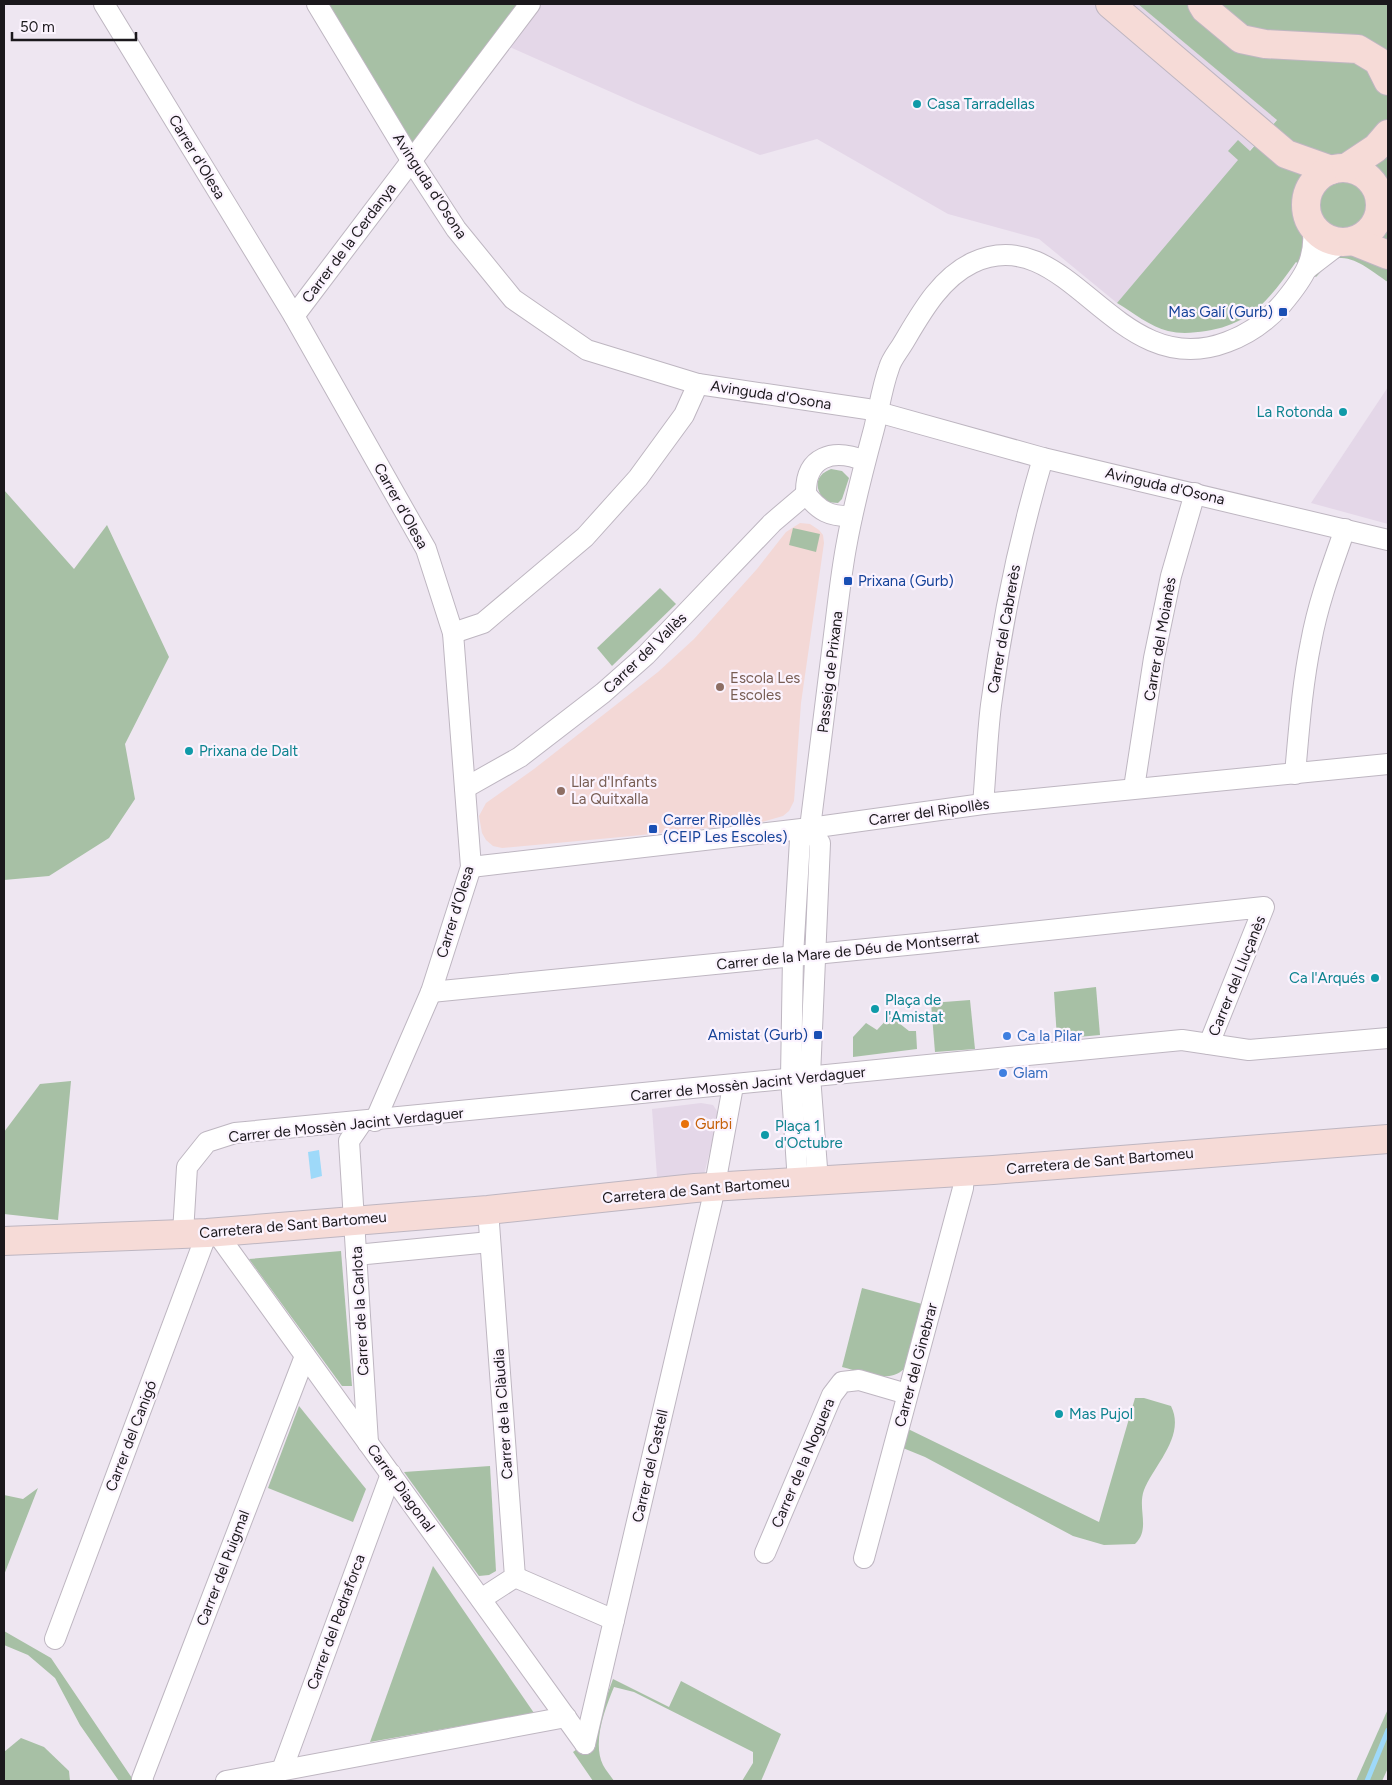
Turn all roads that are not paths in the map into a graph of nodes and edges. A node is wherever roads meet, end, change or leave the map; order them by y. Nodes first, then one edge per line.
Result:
1 (104, 4) edge
2 (317, 4) edge
3 (530, 4) edge
4 (1110, 4) edge
5 (1202, 4) edge
6 (1388, 81) edge
7 (1388, 134) edge
8 (1388, 143) edge
9 (1286, 154) junction
10 (412, 160) junction
11 (1339, 169) junction
12 (1382, 211) edge
13 (1309, 212) junction
14 (1348, 241) junction
15 (1388, 254) edge
16 (1306, 269) junction
17 (294, 316) junction
18 (698, 384) junction
19 (878, 412) junction
20 (1042, 458) junction
21 (865, 461) junction
22 (1195, 493) junction
23 (806, 494) junction
24 (852, 516) junction
25 (1345, 529) junction
26 (1388, 540) edge
27 (452, 634) junction
28 (1388, 764) edge
29 (1295, 774) junction
30 (465, 788) junction
31 (1134, 788) junction
32 (983, 804) junction
33 (810, 828) junction
34 (472, 867) junction
35 (1264, 907) joint
36 (814, 953) junction
37 (793, 956) junction
38 (431, 992) junction
39 (1388, 1038) edge
40 (1209, 1044) junction
41 (800, 1077) junction
42 (732, 1086) junction
43 (369, 1122) junction
44 (1388, 1139) edge
45 (964, 1172) junction
46 (808, 1182) junction
47 (714, 1188) junction
48 (488, 1210) junction
49 (354, 1221) junction
50 (202, 1233) junction
51 (4, 1241) edge
52 (490, 1242) junction
53 (356, 1254) junction
54 (305, 1356) junction
55 (907, 1394) junction
56 (368, 1443) junction
57 (391, 1474) junction
58 (765, 1553) dead end
59 (864, 1558) dead end
60 (516, 1577) junction
61 (481, 1599) junction
62 (614, 1620) junction
63 (55, 1639) dead end
64 (566, 1717) junction
65 (585, 1744) joint
66 (282, 1770) junction
67 (142, 1780) edge
68 (226, 1781) edge

1 - 17 street, Carrer d'Olesa
2 - 10 street, Avinguda d'Osona
3 - 10 street, Carrer de la Cerdanya
4 - 9 street
5 - 6 street
7 - 11 street
8 - 12 street
9 - 11 street
9 - 13 street
10 - 17 street, Carrer de la Cerdanya
10 - 18 street, Avinguda d'Osona
11 - 12 street
11 - 13 street
12 - 14 street
13 - 14 street
13 - 16 street
14 - 15 street
14 - 16 street
16 - 19 street
17 - 27 street, Carrer d'Olesa
18 - 19 street, Avinguda d'Osona
18 - 27 street
19 - 20 street, Avinguda d'Osona
19 - 21 street
20 - 22 street, Avinguda d'Osona
20 - 32 street, Carrer del Cabrerès
21 - 23 street
21 - 24 street
22 - 25 street, Avinguda d'Osona
22 - 31 street, Carrer del Moianès
23 - 24 street
23 - 30 street, Carrer del Vallès
24 - 33 street, Passeig de Prixana
25 - 26 street, Avinguda d'Osona
25 - 29 street
27 - 30 street, Carrer d'Olesa
28 - 29 street, Carrer del Ripollès
29 - 31 street, Carrer del Ripollès
30 - 34 street, Carrer d'Olesa
31 - 32 street, Carrer del Ripollès
32 - 33 street, Carrer del Ripollès
33 - 34 street, Carrer del Ripollès
33 - 36 street, Passeig de Prixana
33 - 37 street, Passeig de Prixana
34 - 38 street, Carrer d'Olesa
35 - 36 street, Carrer de la Mare de Déu de Montserrat
35 - 40 street, Carrer del Lluçanès
36 - 37 street, Carrer de la Mare de Déu de Montserrat
36 - 41 street, Passeig de Prixana
37 - 38 street, Carrer de la Mare de Déu de Montserrat
37 - 41 street, Passeig de Prixana
38 - 43 street, Carrer d'Olesa
39 - 40 street, Carrer de Mossèn Jacint Verdaguer
40 - 41 street, Carrer de Mossèn Jacint Verdaguer
41 - 42 street, Carrer de Mossèn Jacint Verdaguer
41 - 46 street, Passeig de Prixana
42 - 43 street, Carrer de Mossèn Jacint Verdaguer
42 - 47 street
43 - 49 street, Carrer de la Carlota
43 - 50 street, Carrer de Mossèn Jacint Verdaguer
44 - 45 street, Carretera de Sant Bartomeu
45 - 46 street, Carretera de Sant Bartomeu
45 - 55 street, Carrer del Ginebrar
46 - 47 street, Carretera de Sant Bartomeu
47 - 48 street, Carretera de Sant Bartomeu
47 - 62 street, Carrer del Castell
48 - 49 street, Carretera de Sant Bartomeu
48 - 52 street, Carrer de la Clàudia
49 - 50 street, Carretera de Sant Bartomeu
49 - 53 street, Carrer de la Carlota
50 - 51 street, Carretera de Sant Bartomeu
50 - 54 street, Carrer Diagonal
50 - 63 street, Carrer del Canigó
52 - 53 street
52 - 60 street, Carrer de la Clàudia
53 - 56 street, Carrer de la Carlota
54 - 56 street, Carrer Diagonal
54 - 67 street, Carrer del Puigmal
55 - 58 street, Carrer de la Noguera
55 - 59 street, Carrer del Ginebrar
56 - 57 street, Carrer Diagonal
57 - 61 street, Carrer Diagonal
57 - 66 street, Carrer del Pedraforca
60 - 61 street
60 - 62 street
61 - 64 street, Carrer Diagonal
62 - 65 street, Carrer del Castell
64 - 65 street, Carrer Diagonal
64 - 66 street
66 - 68 street

